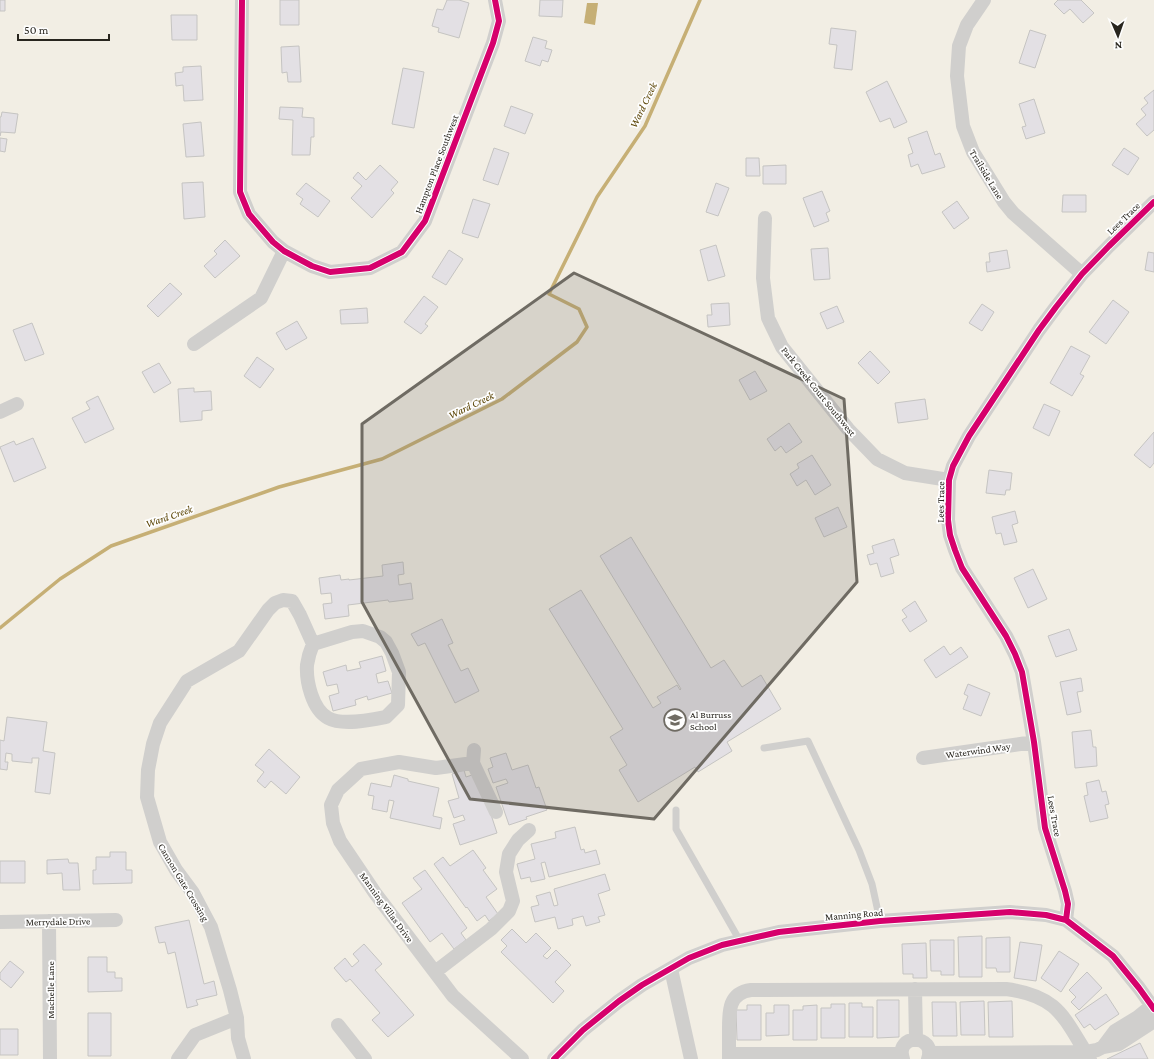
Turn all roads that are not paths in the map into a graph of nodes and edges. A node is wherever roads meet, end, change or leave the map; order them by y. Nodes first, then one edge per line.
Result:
1 (242, 0) edge
2 (495, 0) edge
3 (984, 0) edge
4 (1154, 202) edge
5 (765, 218) dead end
6 (284, 251) junction
7 (1082, 274) junction
8 (194, 344) dead end
9 (17, 404) dead end
10 (0, 412) edge
11 (950, 480) junction
12 (313, 644) junction
13 (1034, 742) junction
14 (764, 748) dead end
15 (923, 758) dead end
16 (676, 810) dead end
17 (496, 812) dead end
18 (530, 830) dead end
19 (116, 920) dead end
20 (1066, 920) junction
21 (49, 921) junction
22 (880, 921) junction
23 (0, 922) edge
24 (740, 941) junction
25 (671, 969) junction
26 (435, 972) junction
27 (915, 989) junction
28 (1153, 1006) edge
29 (237, 1018) junction
30 (1154, 1021) edge
31 (338, 1025) dead end
32 (916, 1040) junction
33 (1103, 1047) junction
34 (729, 1056) edge
35 (902, 1056) edge
36 (929, 1056) edge
37 (1088, 1056) edge
38 (50, 1059) edge
39 (178, 1059) edge
40 (244, 1059) edge
41 (365, 1059) edge
42 (522, 1059) edge
43 (554, 1059) edge
44 (691, 1059) edge

1 - 6 street, Hampton Place Southwest
2 - 6 street, Hampton Place Southwest
3 - 7 street, Trailside Lane
4 - 7 street, Lees Trace
5 - 11 street, Park Creek Court Southwest
6 - 8 street
7 - 11 street, Lees Trace
9 - 10 street
11 - 13 street, Lees Trace
12 - 12 street
12 - 29 street, Cannon Gate Crossing
13 - 15 street, Waterwind Way
13 - 20 street, Lees Trace
14 - 22 lane
16 - 24 lane
17 - 26 street, Manning Villas Drive
18 - 26 street
19 - 21 street, Merrydale Drive
20 - 22 street, Manning Road
20 - 28 street, Manning Road
21 - 23 street, Merrydale Drive
21 - 38 street, Machelle Lane
22 - 24 street, Manning Road
24 - 25 street, Manning Road
25 - 43 street, Manning Road
25 - 44 street
26 - 42 street, Manning Villas Drive
27 - 32 street
27 - 34 street
27 - 37 street
28 - 33 street
29 - 39 street
29 - 40 street, Cannon Gate Crossing
30 - 33 street
31 - 41 street
32 - 35 street
32 - 36 street
33 - 37 street
34 - 35 street
36 - 37 street

